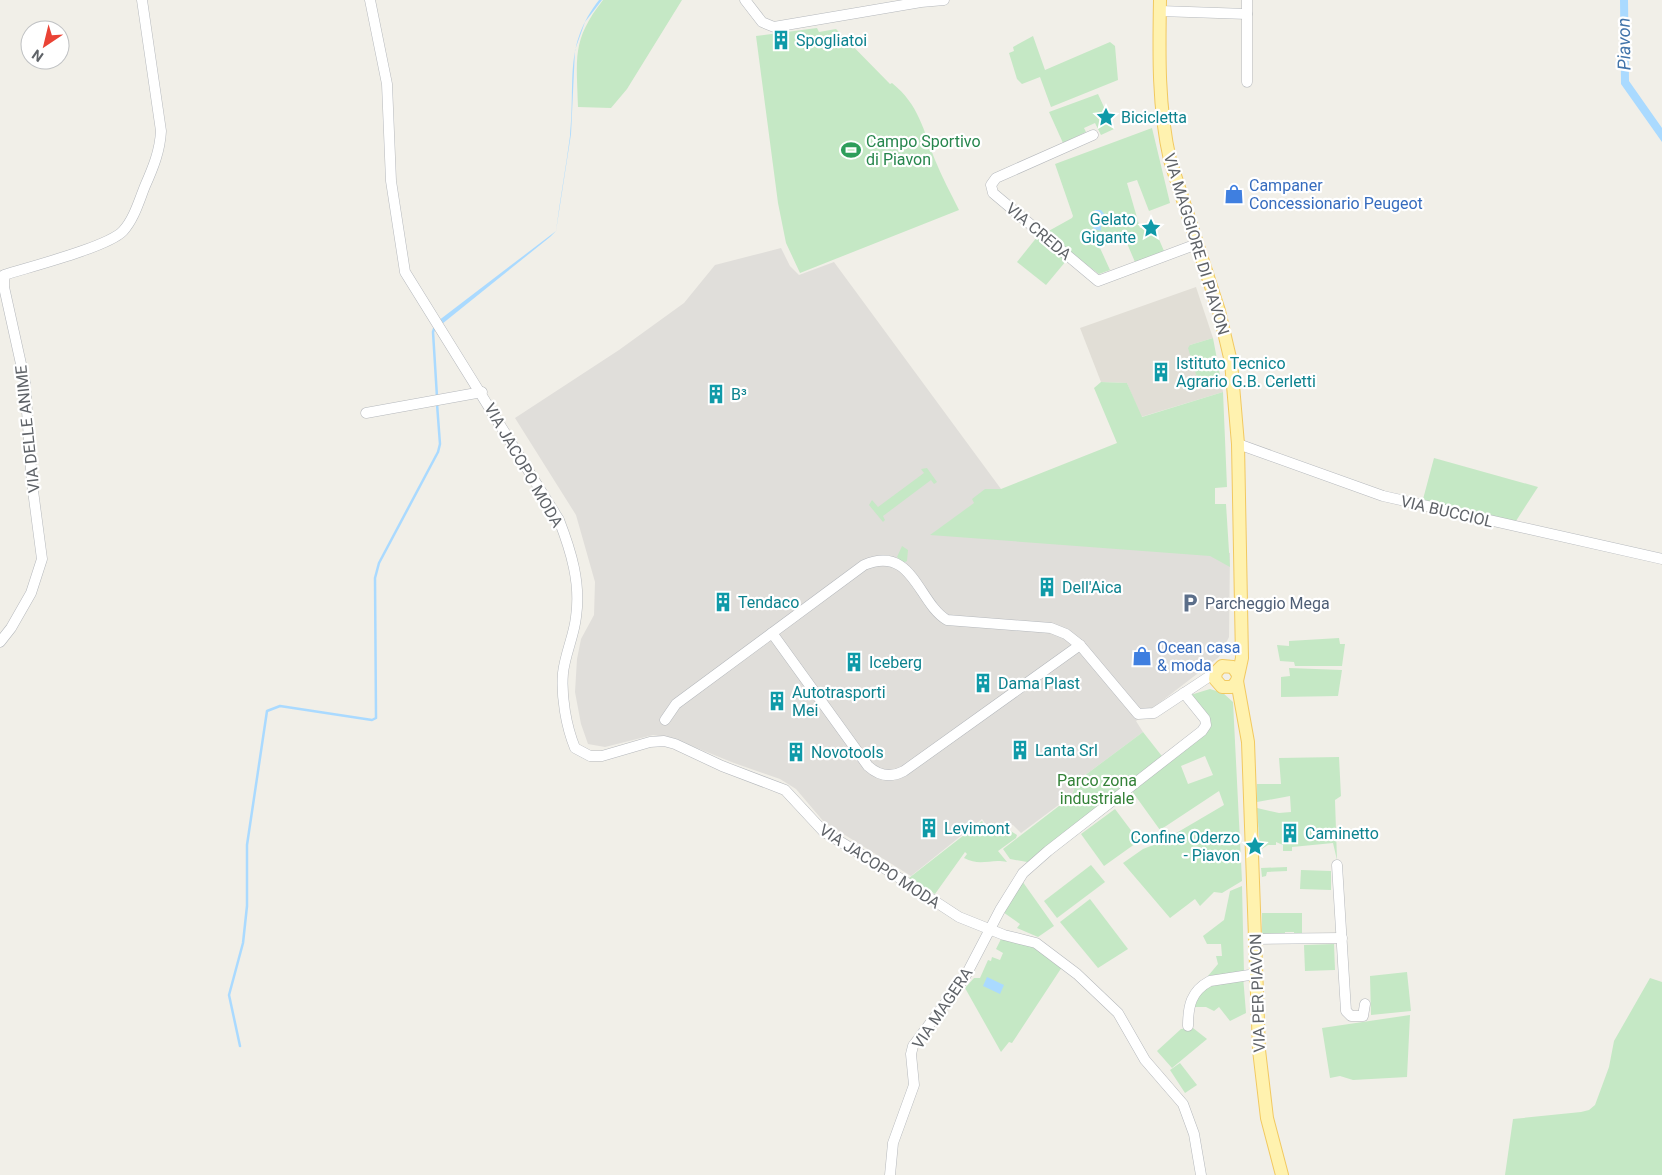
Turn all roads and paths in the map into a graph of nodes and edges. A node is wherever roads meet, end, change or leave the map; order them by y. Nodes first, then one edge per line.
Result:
1 (142, 0) edge
2 (370, 0) edge
3 (745, 0) edge
4 (944, 0) edge
5 (1247, 0) edge
6 (1160, 5) edge
7 (1247, 14) junction
8 (1247, 82) dead end
9 (1093, 135) dead end
10 (1197, 244) junction
11 (2, 276) edge
12 (482, 392) junction
13 (366, 413) dead end
14 (1238, 444) junction
15 (1662, 560) edge
16 (772, 633) junction
17 (1241, 639) junction
18 (0, 642) edge
19 (1080, 645) junction
20 (1220, 669) junction
21 (1231, 682) junction
22 (1194, 687) junction
23 (1184, 693) junction
24 (665, 720) dead end
25 (1337, 865) dead end
26 (989, 930) junction
27 (1342, 938) junction
28 (1255, 939) junction
29 (1256, 974) junction
30 (1365, 1004) dead end
31 (1188, 1026) dead end
32 (890, 1175) edge
33 (1200, 1175) edge
34 (1282, 1175) edge

1 - 11 street, VIA DELLE ANIME
2 - 12 street, VIA JACOPO MODA
3 - 4 street
5 - 7 street
6 - 7 street
6 - 10 main road, VIA MAGGIORE DI PIAVON
7 - 8 street
9 - 10 street, VIA CREDA
10 - 14 main road, VIA MAGGIORE DI PIAVON
11 - 18 street, VIA DELLE ANIME
12 - 13 street
12 - 26 street, VIA JACOPO MODA
14 - 15 street, VIA BUCCIOL
14 - 17 main road, VIA MAGGIORE DI PIAVON
16 - 19 street
16 - 19 street
16 - 24 street
17 - 20 main road
17 - 21 main road, VIA MAGGIORE DI PIAVON
19 - 23 street
20 - 21 main road
20 - 21 main road
20 - 22 street
21 - 22 street
21 - 28 main road, VIA PER PIAVON
22 - 23 street
23 - 26 street
25 - 27 street
26 - 32 street, VIA MAGERA
26 - 33 street, VIA JACOPO MODA
27 - 28 street
27 - 30 street
28 - 29 main road, VIA PER PIAVON
29 - 31 street
29 - 34 main road, VIA PER PIAVON

